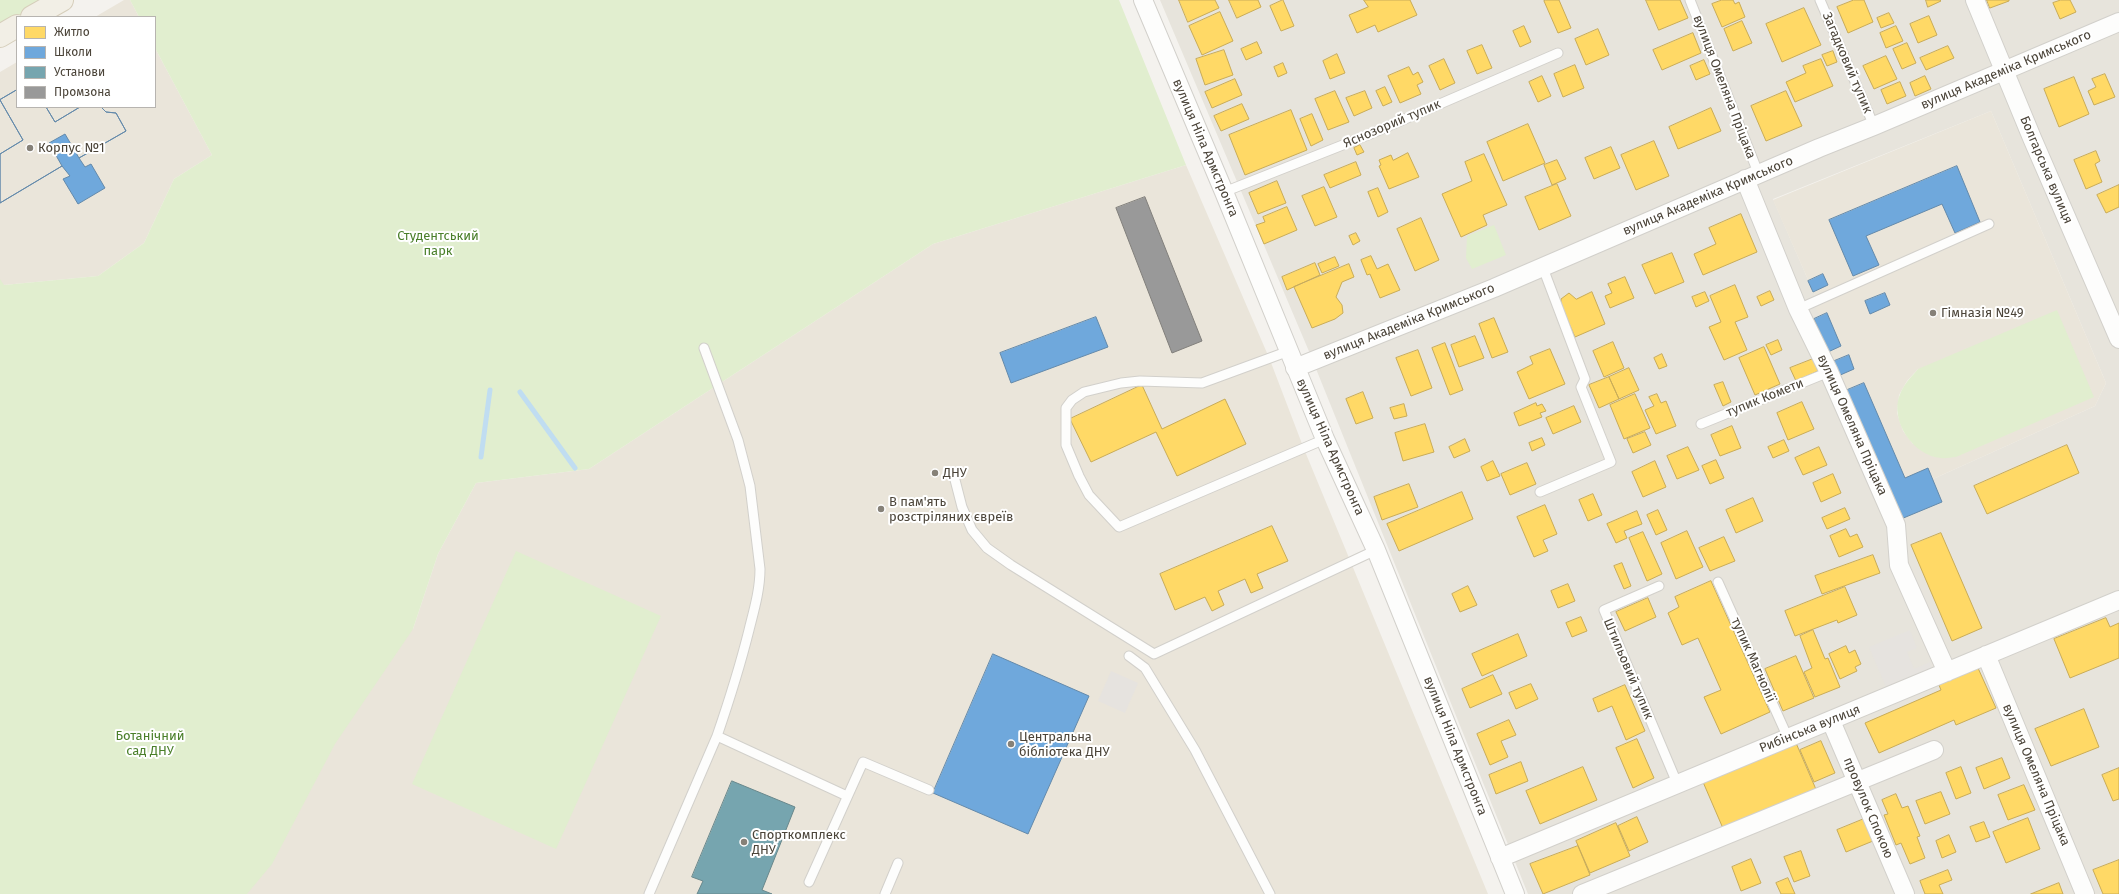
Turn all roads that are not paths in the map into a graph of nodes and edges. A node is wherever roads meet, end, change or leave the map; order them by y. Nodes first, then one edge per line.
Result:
1 (62, 0) edge
2 (1143, 0) edge
3 (1690, 0) edge
4 (1820, 0) edge
5 (1975, 0) edge
6 (34, 16) edge
7 (2119, 22) edge
8 (16, 27) edge
9 (0, 36) edge
10 (1558, 53) dead end
11 (2004, 71) junction
12 (1874, 126) junction
13 (1752, 177) junction
14 (1224, 192) junction
15 (1989, 224) dead end
16 (1543, 268) junction
17 (1798, 309) junction
18 (2118, 333) edge
19 (704, 348) dead end
20 (1292, 360) junction
21 (1829, 372) junction
22 (1701, 424) dead end
23 (1325, 439) junction
24 (954, 476) dead end
25 (1540, 492) dead end
26 (1376, 550) junction
27 (1718, 582) dead end
28 (1659, 586) dead end
29 (2119, 600) edge
30 (1986, 655) junction
31 (1129, 656) dead end
32 (1947, 672) junction
33 (1830, 721) junction
34 (717, 736) junction
35 (1788, 738) junction
36 (1934, 750) dead end
37 (1857, 782) junction
38 (1677, 783) junction
39 (928, 790) dead end
40 (847, 796) junction
41 (1500, 858) junction
42 (898, 863) dead end
43 (809, 882) dead end
44 (649, 894) edge
45 (885, 894) edge
46 (1270, 894) edge
47 (1515, 894) edge
48 (1582, 894) edge
49 (1905, 894) edge
50 (2085, 894) edge

1 - 6 main road
2 - 14 street, вулиця Ніла Армстронга
3 - 13 lane, вулиця Омеляна Пріцака
4 - 12 lane, Загадковий тупик
5 - 11 street, Болгарська вулиця
7 - 11 street, вулиця Академіка Кримського
8 - 9 main road
10 - 14 lane, Яснозорий тупик
11 - 12 street, вулиця Академіка Кримського
11 - 18 street, Болгарська вулиця
12 - 13 street, вулиця Академіка Кримського
13 - 16 street, вулиця Академіка Кримського
13 - 17 street, вулиця Омеляна Пріцака
14 - 20 street, вулиця Ніла Армстронга
15 - 17 lane
16 - 20 street, вулиця Академіка Кримського
16 - 25 lane
17 - 21 street, вулиця Омеляна Пріцака
19 - 34 lane
20 - 23 street, вулиця Ніла Армстронга
20 - 23 lane
21 - 22 lane, тупик Комети
21 - 32 street, вулиця Омеляна Пріцака
23 - 26 street, вулиця Ніла Армстронга
24 - 26 lane
26 - 41 street, вулиця Ніла Армстронга
27 - 35 lane, тупик Магнолії
28 - 38 lane, Штильовий тупик
29 - 30 street, Рибінська вулиця
30 - 32 street, Рибінська вулиця
30 - 50 street, вулиця Омеляна Пріцака
31 - 46 lane
32 - 33 street, Рибінська вулиця
33 - 35 street, Рибінська вулиця
33 - 37 street, провулок Спокою
34 - 40 lane
34 - 44 lane
35 - 38 street, Рибінська вулиця
36 - 37 street
37 - 48 street
37 - 49 street, провулок Спокою
38 - 41 street, Рибінська вулиця
39 - 40 lane
40 - 43 lane
41 - 47 street, вулиця Ніла Армстронга
42 - 45 lane

